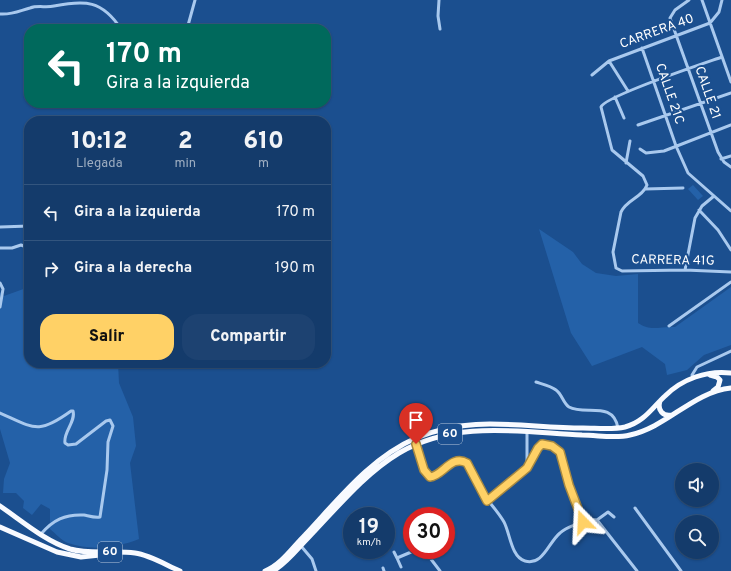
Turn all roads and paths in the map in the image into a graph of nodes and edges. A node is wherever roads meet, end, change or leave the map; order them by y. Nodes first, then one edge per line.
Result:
1 (195, 0) edge
2 (439, 0) edge
3 (689, 0) edge
4 (702, 0) edge
5 (722, 0) edge
6 (0, 14) edge
7 (710, 23) junction
8 (116, 24) edge
9 (188, 24) edge
10 (440, 29) dead end
11 (677, 36) junction
12 (642, 48) junction
13 (722, 57) junction
14 (609, 60) junction
15 (688, 70) junction
16 (592, 75) dead end
17 (654, 82) junction
18 (731, 82) edge
19 (628, 91) junction
20 (731, 93) edge
21 (615, 97) junction
22 (700, 105) junction
23 (666, 116) junction
24 (624, 118) dead end
25 (638, 125) dead end
26 (731, 125) edge
27 (711, 133) junction
28 (630, 141) dead end
29 (676, 146) junction
30 (640, 149) dead end
31 (731, 156) edge
32 (721, 159) junction
33 (626, 163) junction
34 (731, 168) edge
35 (683, 188) dead end
36 (645, 189) junction
37 (714, 196) junction
38 (699, 210) junction
39 (731, 211) edge
40 (24, 226) edge
41 (0, 227) edge
42 (24, 246) edge
43 (0, 248) edge
44 (731, 250) edge
45 (685, 270) junction
46 (731, 272) edge
47 (731, 282) edge
48 (0, 283) edge
49 (0, 307) edge
50 (669, 326) dead end
51 (731, 351) edge
52 (731, 373) edge
53 (700, 375) junction
54 (693, 378) junction
55 (536, 382) dead end
56 (731, 388) edge
57 (709, 394) junction
58 (660, 400) junction
59 (0, 413) edge
60 (673, 415) junction
61 (618, 428) junction
62 (527, 430) junction
63 (416, 444) junction
64 (527, 468) junction
65 (487, 501) junction
66 (0, 506) edge
67 (635, 508) dead end
68 (614, 517) dead end
69 (597, 520) junction
70 (583, 522) junction
71 (0, 527) edge
72 (41, 534) junction
73 (301, 546) junction
74 (395, 554) edge
75 (403, 555) edge
76 (397, 558) junction
77 (431, 559) edge
78 (401, 567) dead end
79 (172, 571) edge
80 (180, 571) edge
81 (265, 571) edge
82 (273, 571) edge
83 (316, 571) edge
84 (440, 571) edge
85 (637, 571) edge
86 (681, 571) edge

1 - 9 street
2 - 10 street
3 - 11 street, CALLE 21
4 - 7 street
5 - 7 street, CARRERA 40
6 - 8 street
7 - 11 street, CARRERA 40
7 - 13 street
11 - 12 street, CARRERA 40
11 - 15 street, CALLE 21
12 - 14 street, CARRERA 40
12 - 17 street, CALLE 21C
13 - 15 street
13 - 18 street
14 - 16 street
14 - 19 street
15 - 17 street
15 - 22 street, CALLE 21
17 - 19 street
17 - 23 street, CALLE 21C
19 - 21 street
20 - 22 street
21 - 24 street
21 - 33 street
22 - 23 street
22 - 27 street, CALLE 21
23 - 25 street
23 - 29 street, CALLE 21C
26 - 27 street
27 - 29 street
27 - 32 street, CALLE 21
28 - 33 street
29 - 30 street
29 - 37 street, CALLE 21C
31 - 32 street
32 - 34 street, CALLE 21
33 - 36 street
35 - 36 street
36 - 45 street, CARRERA 41G
37 - 38 street
37 - 39 street, CALLE 21C
38 - 44 street
38 - 45 street
40 - 41 street
42 - 43 street
45 - 46 street, CARRERA 41G
47 - 50 street
48 - 49 street
51 - 54 street
52 - 53 highway, 60
53 - 54 highway, 60
53 - 57 highway
54 - 58 highway, 60
55 - 61 street
56 - 57 highway, 60
57 - 60 highway, 60
58 - 60 highway
58 - 61 highway, 60
59 - 72 street
60 - 62 highway, 60
61 - 81 highway, 60
62 - 63 highway, 60
62 - 64 street
63 - 65 street
63 - 73 highway, 60
64 - 65 street
64 - 70 street
65 - 70 street
66 - 72 highway, 60
67 - 86 street
68 - 69 street
69 - 70 street
69 - 85 street
71 - 79 highway, 60
72 - 80 highway, 60
73 - 82 highway, 60
73 - 83 street
74 - 76 street
75 - 76 street
76 - 78 street
77 - 84 street

